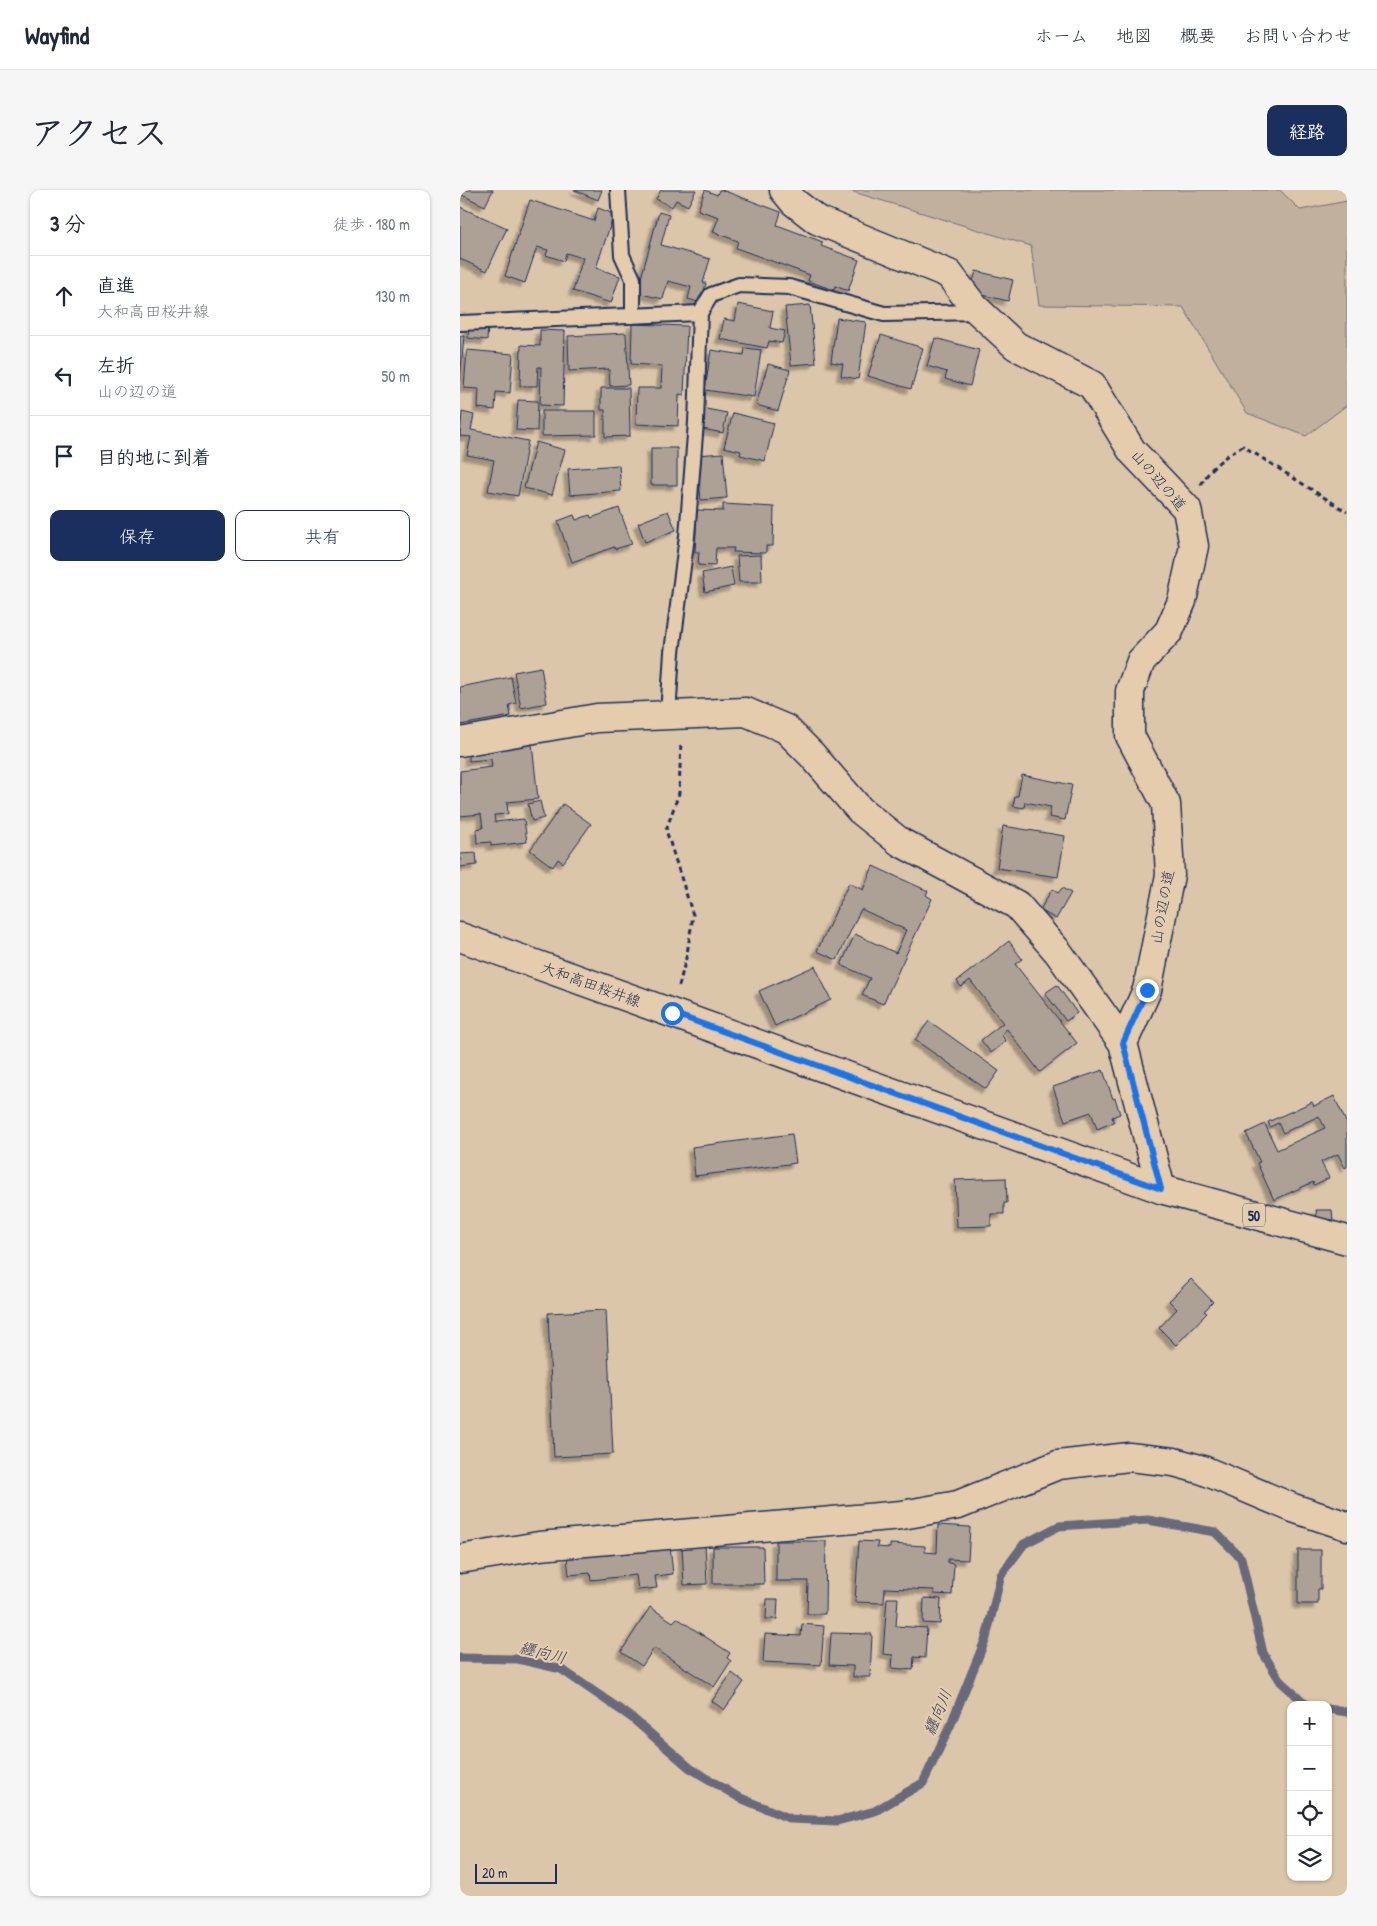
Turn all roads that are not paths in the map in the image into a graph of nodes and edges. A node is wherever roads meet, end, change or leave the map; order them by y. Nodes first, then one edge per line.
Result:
1 (618, 190) edge
2 (784, 190) edge
3 (980, 312) junction
4 (700, 313) junction
5 (633, 316) junction
6 (460, 323) edge
7 (675, 715) junction
8 (460, 742) edge
9 (460, 936) edge
10 (1123, 1043) junction
11 (1161, 1189) junction
12 (1347, 1240) edge
13 (1347, 1526) edge
14 (460, 1559) edge

1 - 5 lane
2 - 3 street, 山の辺の道
3 - 4 lane
3 - 10 street, 山の辺の道
4 - 5 lane
4 - 7 lane
5 - 6 lane
7 - 8 street
7 - 10 street
9 - 11 street, 大和高田桜井線 / 50
10 - 11 street
11 - 12 street, 大和高田桜井線 / 50
13 - 14 street

